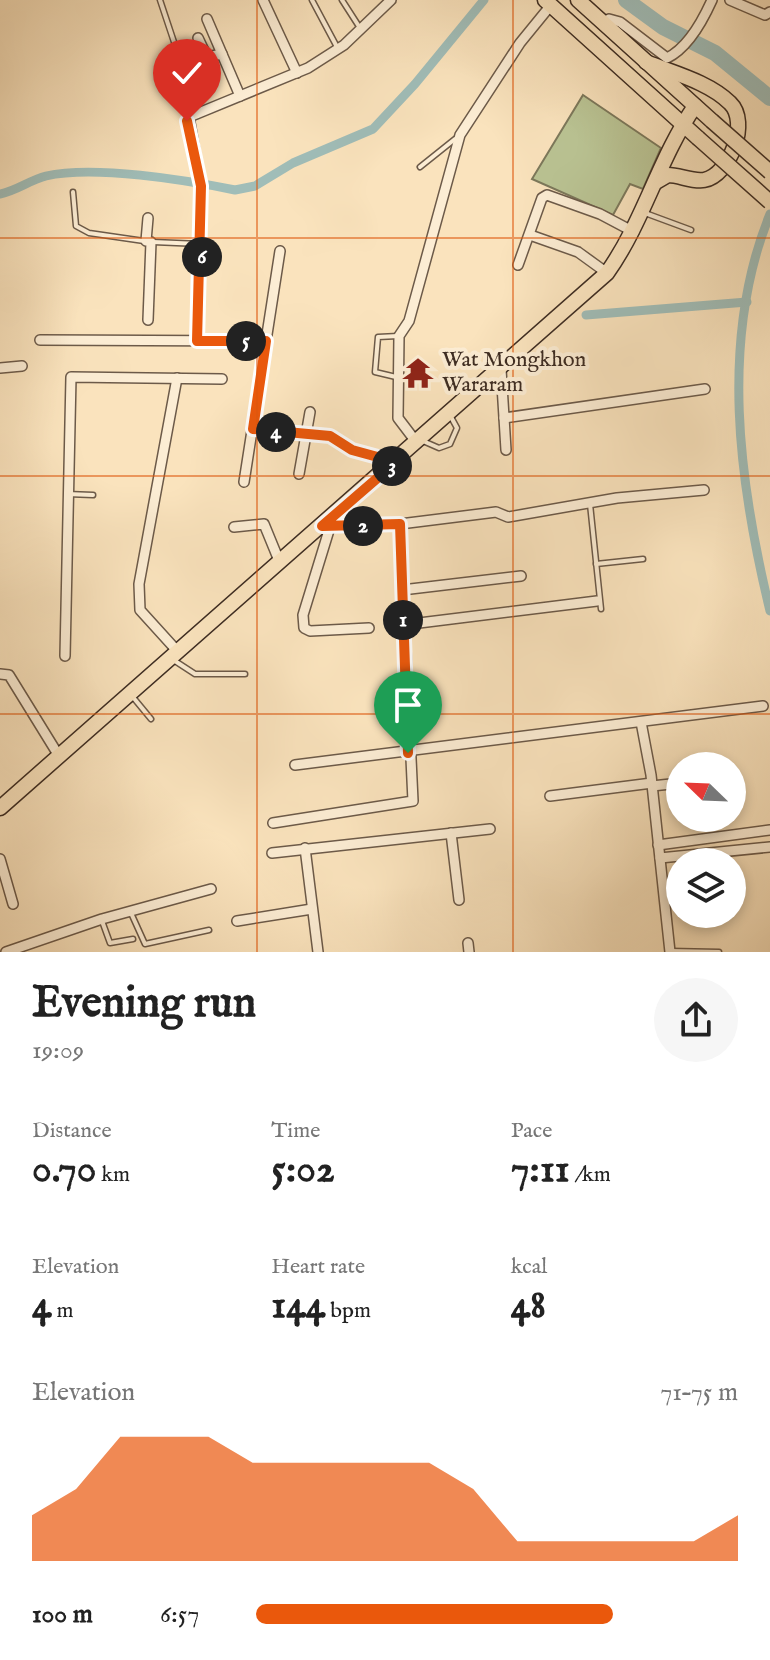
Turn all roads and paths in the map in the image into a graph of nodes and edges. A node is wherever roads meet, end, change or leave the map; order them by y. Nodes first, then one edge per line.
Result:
1 (160, 0) edge
2 (263, 0) edge
3 (312, 0) edge
4 (342, 0) edge
5 (391, 0) edge
6 (578, 0) edge
7 (712, 0) edge
8 (730, 0) edge
9 (548, 3) edge
10 (770, 12) edge
11 (207, 19) dead end
12 (603, 23) junction
13 (360, 29) junction
14 (198, 38) dead end
15 (338, 49) junction
16 (222, 54) junction
17 (179, 57) dead end
18 (646, 62) junction
19 (297, 73) junction
20 (240, 96) junction
21 (695, 106) junction
22 (682, 124) junction
23 (460, 135) junction
24 (420, 167) dead end
25 (770, 172) edge
26 (656, 182) junction
27 (73, 192) dead end
28 (770, 202) edge
29 (643, 212) junction
30 (148, 218) dead end
31 (691, 230) dead end
32 (634, 232) junction
33 (530, 235) junction
34 (149, 241) junction
35 (202, 244) junction
36 (280, 251) dead end
37 (518, 265) dead end
38 (607, 273) junction
39 (148, 320) dead end
40 (399, 336) junction
41 (40, 340) dead end
42 (197, 341) junction
43 (266, 341) junction
44 (22, 366) dead end
45 (0, 368) edge
46 (501, 369) junction
47 (177, 378) junction
48 (399, 378) junction
49 (222, 379) dead end
50 (705, 389) dead end
51 (310, 412) dead end
52 (450, 415) junction
53 (504, 418) junction
54 (253, 429) junction
55 (307, 435) junction
56 (419, 441) junction
57 (506, 450) dead end
58 (396, 462) junction
59 (299, 474) dead end
60 (244, 482) dead end
61 (704, 490) dead end
62 (66, 494) junction
63 (93, 495) dead end
64 (590, 504) junction
65 (400, 524) junction
66 (326, 526) junction
67 (234, 527) dead end
68 (643, 559) dead end
69 (280, 563) junction
70 (596, 564) junction
71 (521, 576) dead end
72 (402, 590) junction
73 (599, 605) joint
74 (403, 625) junction
75 (369, 628) dead end
76 (65, 656) dead end
77 (175, 656) junction
78 (0, 674) edge
79 (245, 674) dead end
80 (129, 692) junction
81 (763, 706) dead end
82 (151, 719) dead end
83 (641, 722) junction
84 (408, 753) junction
85 (59, 756) junction
86 (295, 765) dead end
87 (666, 784) edge
88 (652, 785) junction
89 (550, 796) dead end
90 (0, 808) edge
91 (273, 823) dead end
92 (490, 829) dead end
93 (770, 830) edge
94 (451, 833) junction
95 (658, 845) junction
96 (770, 847) edge
97 (305, 848) junction
98 (272, 853) dead end
99 (660, 858) junction
100 (0, 859) edge
101 (211, 889) dead end
102 (459, 900) dead end
103 (13, 904) dead end
104 (312, 909) junction
105 (130, 911) junction
106 (102, 919) junction
107 (237, 921) dead end
108 (209, 930) dead end
109 (133, 939) dead end
110 (6, 952) edge
111 (318, 952) edge
112 (670, 952) edge
113 (719, 952) edge

1 - 17 lane
2 - 19 street
3 - 15 lane
4 - 13 lane
5 - 13 street
6 - 12 main road
7 - 12 street
8 - 10 street
9 - 22 main road
9 - 23 street
11 - 16 street
12 - 18 main road
13 - 15 street
14 - 16 street
15 - 19 street
16 - 20 street
18 - 21 main road
18 - 26 main road
19 - 20 street
20 - 35 street
21 - 22 main road
21 - 25 main road, bridge
22 - 26 main road
22 - 28 main road, bridge
23 - 24 lane
23 - 40 street
26 - 29 main road
27 - 34 lane
29 - 31 lane
29 - 32 main road
30 - 34 street
32 - 33 street
32 - 38 main road
33 - 37 street
33 - 38 street
34 - 35 lane
34 - 39 street
35 - 42 street
36 - 43 street
38 - 46 main road
40 - 48 street
40 - 48 lane
41 - 42 street
42 - 43 street
43 - 54 street
44 - 45 street
46 - 52 main road
46 - 53 street
47 - 49 street
47 - 62 street
47 - 77 street
48 - 56 street
50 - 53 street
51 - 55 street
52 - 56 main road
52 - 56 lane
53 - 57 street
54 - 55 street
54 - 60 street
55 - 58 street
55 - 59 street
56 - 58 main road
58 - 66 main road
61 - 64 street
62 - 63 lane
62 - 76 street
64 - 65 street
64 - 70 lane
65 - 66 street
65 - 72 street
66 - 69 main road
66 - 75 street
67 - 69 street
68 - 70 lane
69 - 77 main road
70 - 73 lane
71 - 72 street
72 - 74 street
73 - 74 street
74 - 84 street
77 - 79 lane
77 - 80 main road
78 - 85 street
80 - 82 lane
80 - 85 main road
81 - 83 street
83 - 84 street
83 - 88 street
84 - 86 street
84 - 91 street
85 - 90 main road
87 - 88 street
88 - 89 street
88 - 95 street
92 - 94 street
93 - 95 street
94 - 97 street
94 - 102 street
95 - 99 street
96 - 99 street
97 - 98 street
97 - 104 street
99 - 112 street
100 - 103 street
101 - 105 street
104 - 107 street
104 - 111 street
105 - 106 street
105 - 108 lane
106 - 109 lane
106 - 110 street
112 - 113 lane

